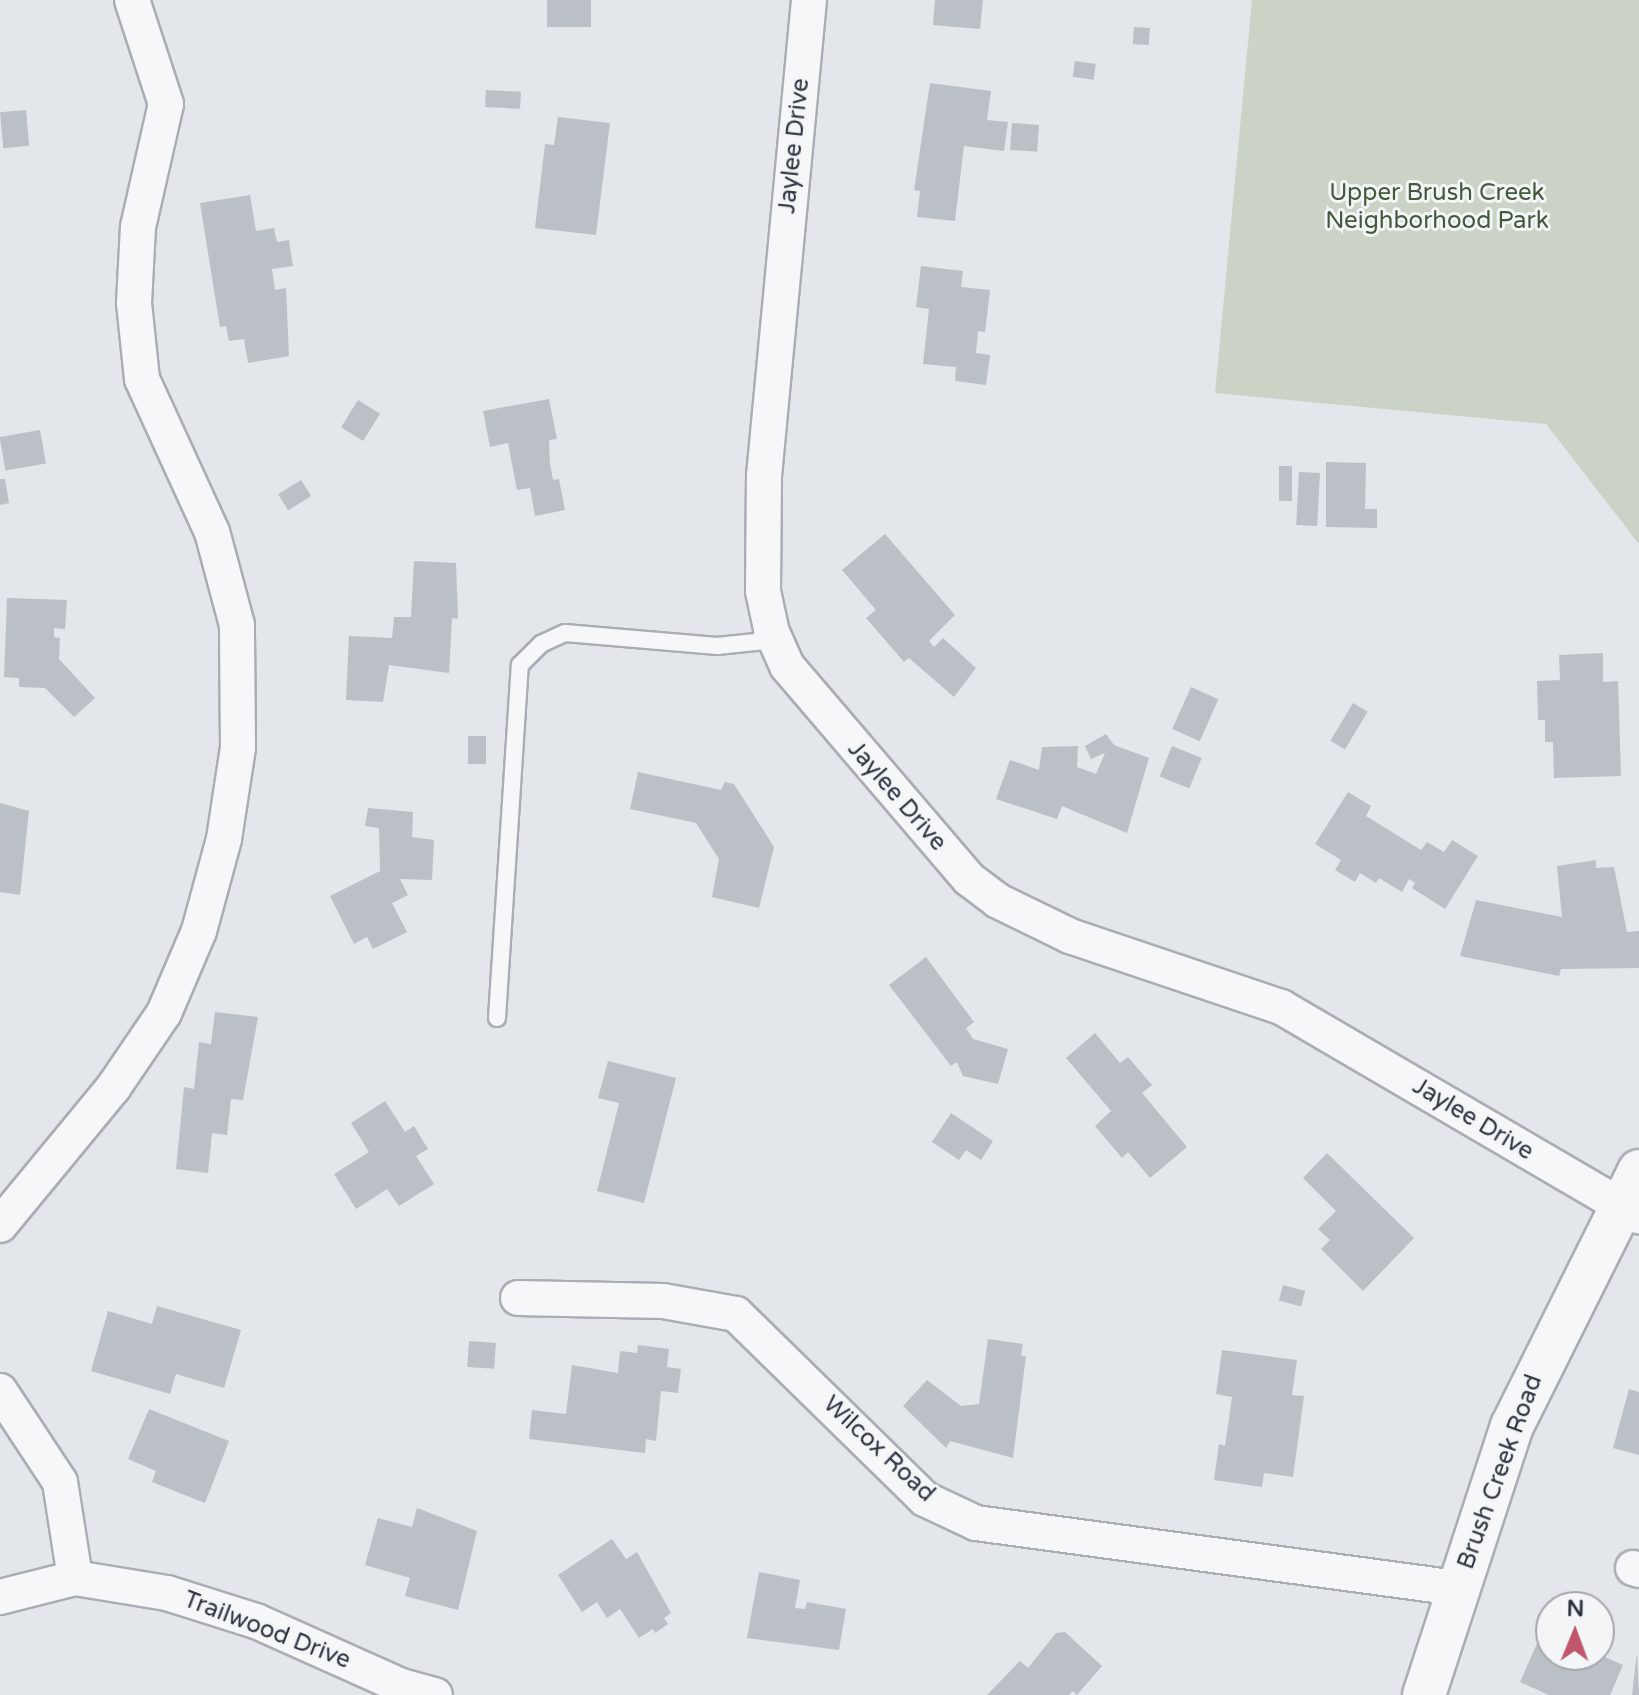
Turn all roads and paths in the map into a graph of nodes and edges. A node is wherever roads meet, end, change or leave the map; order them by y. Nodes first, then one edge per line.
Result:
1 (132, 0) edge
2 (809, 0) edge
3 (775, 640) junction
4 (497, 1018) dead end
5 (1633, 1198) edge
6 (0, 1225) edge
7 (518, 1298) dead end
8 (4, 1401) edge
9 (75, 1578) junction
10 (1457, 1588) junction
11 (0, 1597) edge
12 (435, 1695) edge
13 (1424, 1695) edge

1 - 6 street
2 - 3 street, Jaylee Drive
3 - 4 lane
3 - 5 street, Jaylee Drive
5 - 10 street, Brush Creek Road
7 - 10 street, Wilcox Road
8 - 9 street
9 - 11 street, Trailwood Drive
9 - 12 street, Trailwood Drive
10 - 13 street, Brush Creek Road

